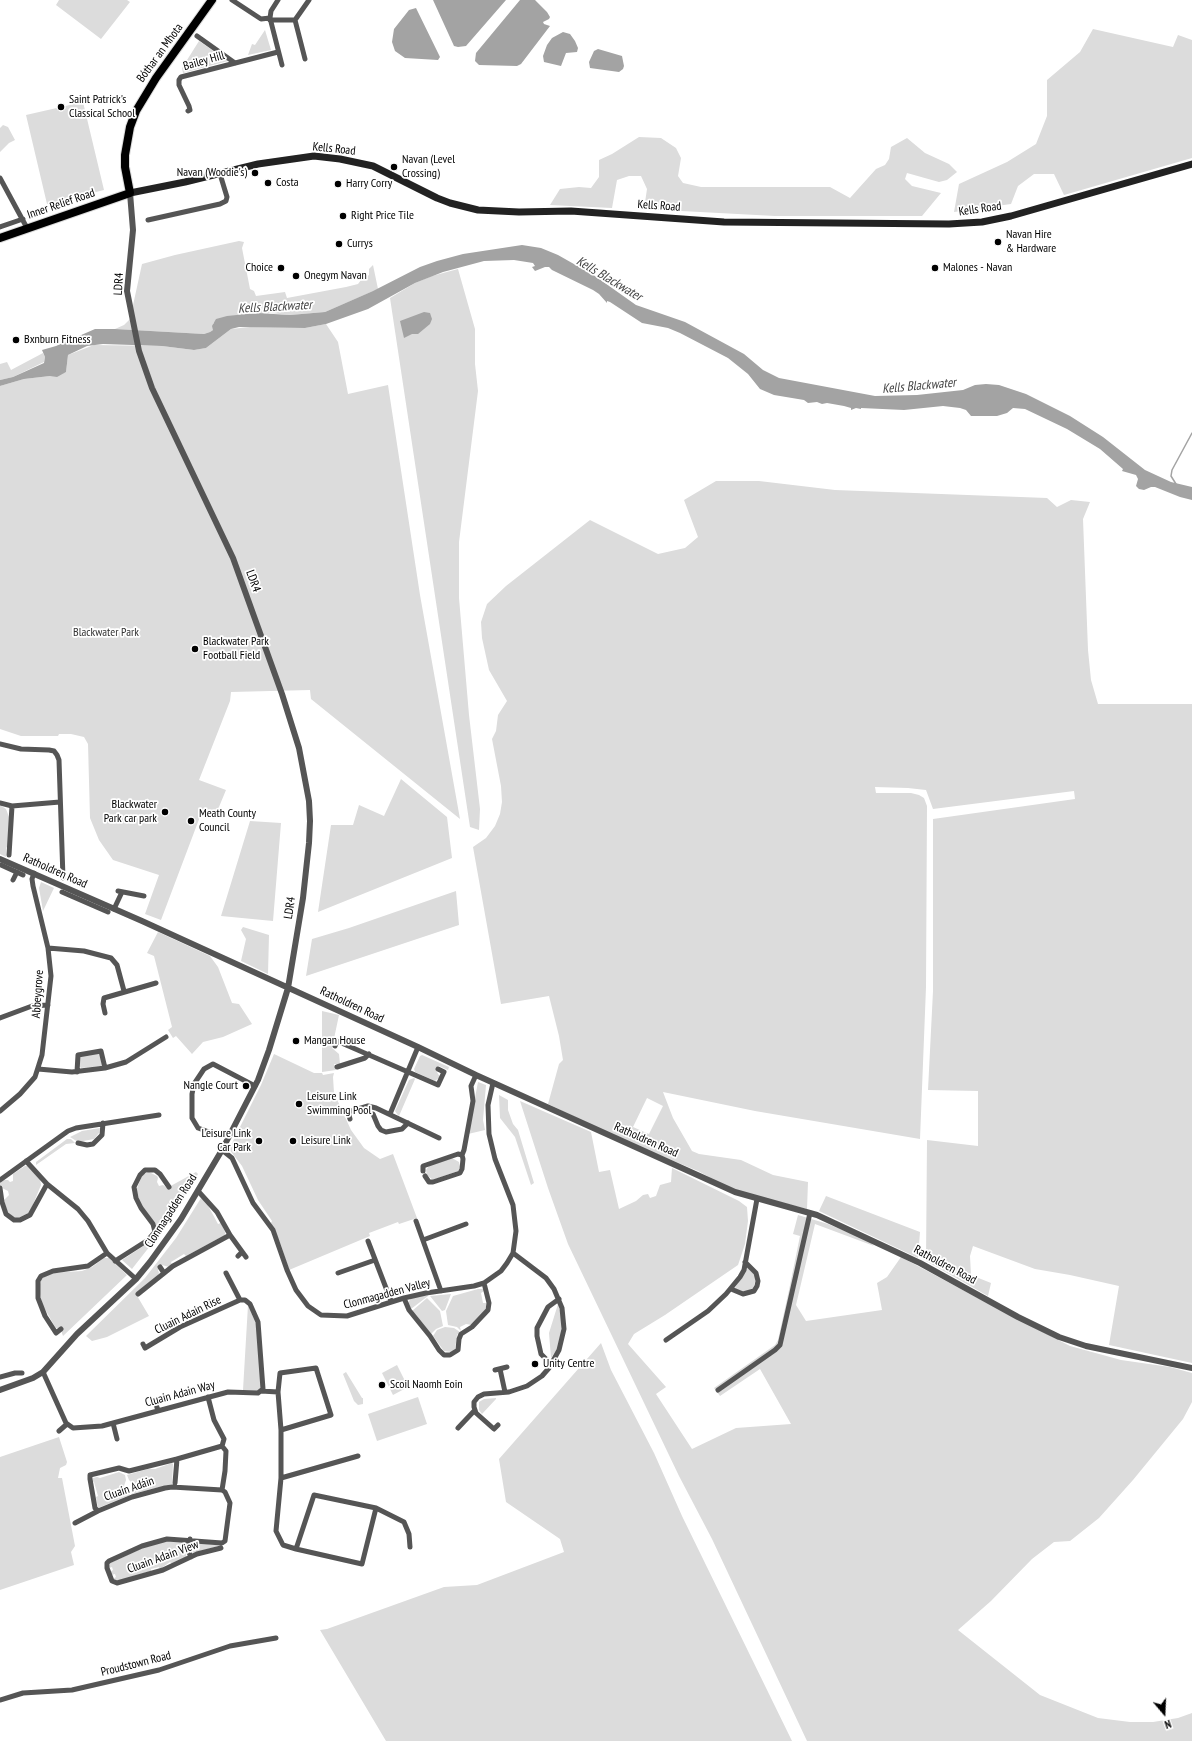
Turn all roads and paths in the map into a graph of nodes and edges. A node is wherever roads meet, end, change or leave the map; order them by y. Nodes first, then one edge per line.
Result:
1 (212, 0) edge
2 (232, 0) edge
3 (278, 0) edge
4 (309, 0) edge
5 (270, 19) junction
6 (295, 20) junction
7 (197, 36) dead end
8 (278, 52) junction
9 (305, 59) dead end
10 (235, 63) junction
11 (282, 65) dead end
12 (173, 76) dead end
13 (179, 80) junction
14 (188, 111) dead end
15 (1192, 164) edge
16 (220, 174) junction
17 (0, 178) edge
18 (130, 193) junction
19 (23, 219) junction
20 (148, 220) dead end
21 (0, 227) edge
22 (28, 228) junction
23 (0, 238) edge
24 (0, 744) edge
25 (60, 802) junction
26 (0, 803) edge
27 (12, 806) junction
28 (9, 855) dead end
29 (0, 862) edge
30 (10, 866) junction
31 (16, 872) junction
32 (34, 874) junction
33 (23, 875) dead end
34 (63, 878) dead end
35 (13, 880) dead end
36 (62, 892) dead end
37 (144, 896) dead end
38 (99, 905) junction
39 (111, 910) junction
40 (48, 948) junction
41 (156, 983) dead end
42 (288, 988) junction
43 (124, 991) junction
44 (48, 1005) junction
45 (105, 1013) dead end
46 (0, 1018) edge
47 (166, 1037) dead end
48 (335, 1046) dead end
49 (418, 1048) junction
50 (369, 1054) junction
51 (337, 1067) dead end
52 (105, 1068) junction
53 (38, 1069) junction
54 (438, 1069) dead end
55 (76, 1072) junction
56 (408, 1072) junction
57 (476, 1075) junction
58 (493, 1083) junction
59 (255, 1086) junction
60 (0, 1111) edge
61 (373, 1114) dead end
62 (390, 1114) junction
63 (159, 1115) dead end
64 (350, 1119) dead end
65 (103, 1123) junction
66 (408, 1123) junction
67 (209, 1132) dead end
68 (439, 1138) dead end
69 (78, 1143) dead end
70 (222, 1150) junction
71 (462, 1155) junction
72 (26, 1161) junction
73 (0, 1180) edge
74 (47, 1184) junction
75 (169, 1187) dead end
76 (0, 1188) edge
77 (198, 1190) junction
78 (757, 1199) junction
79 (810, 1213) junction
80 (416, 1221) dead end
81 (466, 1224) dead end
82 (230, 1235) junction
83 (423, 1240) junction
84 (368, 1241) dead end
85 (242, 1252) junction
86 (107, 1253) junction
87 (513, 1253) junction
88 (238, 1256) dead end
89 (246, 1257) dead end
90 (375, 1260) junction
91 (115, 1261) junction
92 (745, 1262) junction
93 (160, 1267) dead end
94 (164, 1273) junction
95 (226, 1273) dead end
96 (338, 1273) dead end
97 (136, 1279) junction
98 (484, 1283) junction
99 (731, 1289) junction
100 (441, 1291) junction
101 (138, 1294) dead end
102 (404, 1298) junction
103 (559, 1299) junction
104 (242, 1300) junction
105 (391, 1301) junction
106 (61, 1329) dead end
107 (666, 1340) dead end
108 (142, 1344) dead end
109 (551, 1364) junction
110 (507, 1367) dead end
111 (1192, 1368) edge
112 (43, 1372) junction
113 (22, 1373) dead end
114 (0, 1377) edge
115 (0, 1390) edge
116 (718, 1390) dead end
117 (262, 1392) junction
118 (278, 1392) junction
119 (505, 1392) junction
120 (208, 1397) junction
121 (156, 1404) dead end
122 (475, 1410) junction
123 (158, 1411) junction
124 (113, 1423) junction
125 (67, 1424) junction
126 (498, 1425) dead end
127 (458, 1428) dead end
128 (281, 1430) junction
129 (59, 1432) dead end
130 (117, 1439) dead end
131 (222, 1446) junction
132 (358, 1456) dead end
133 (177, 1459) junction
134 (281, 1478) junction
135 (175, 1484) dead end
136 (222, 1490) junction
137 (376, 1508) junction
138 (98, 1511) junction
139 (75, 1523) dead end
140 (190, 1539) junction
141 (410, 1547) dead end
142 (221, 1548) dead end
143 (296, 1549) junction
144 (190, 1557) junction
145 (276, 1638) dead end
146 (0, 1700) edge

1 - 18 main road, Bóthar an Mhota
2 - 5 street
3 - 5 street
4 - 6 street
5 - 6 street
5 - 8 street
6 - 9 street
7 - 10 street, Bailey Hill
8 - 10 street, Bailey Hill
8 - 11 street
10 - 13 street, Bailey Hill
12 - 13 street, Bailey Hill
13 - 14 street, Bailey Hill
15 - 16 main road, Kells Road
16 - 18 main road, Kells Road
16 - 20 street
17 - 19 street
18 - 22 main road, Inner Relief Road
18 - 42 street, LDR4
19 - 21 street
19 - 22 street
22 - 23 main road, Inner Relief Road
24 - 25 street
25 - 27 street
25 - 34 street
26 - 27 street
27 - 28 street
29 - 30 street, Ratholdren Road
30 - 31 street
30 - 32 street, Ratholdren Road
31 - 33 street
31 - 35 street
32 - 38 street, Ratholdren Road
32 - 40 street, Abbeygrove
36 - 38 street, Ratholdren Road
37 - 39 street
38 - 39 street, Ratholdren Road
39 - 42 street, Ratholdren Road
40 - 43 street
40 - 44 street, Abbeygrove
41 - 43 street
42 - 49 street, Ratholdren Road
42 - 59 street, Clonmagadden Road
43 - 45 street
44 - 46 street
44 - 53 street, Abbeygrove
47 - 52 street
48 - 50 street
49 - 56 street
49 - 57 street, Ratholdren Road
50 - 51 street
50 - 56 street
52 - 55 street
52 - 55 street
53 - 55 street
53 - 60 street, Abbeygrove
54 - 56 street
56 - 62 street
57 - 58 street, Ratholdren Road
57 - 71 street
58 - 78 street, Ratholdren Road
58 - 87 street, Clonmagadden Valley
59 - 67 street
59 - 70 street, Clonmagadden Road
61 - 66 street
62 - 64 street
62 - 66 street
63 - 65 street
65 - 69 street
65 - 72 street
66 - 68 street
70 - 77 street, Clonmagadden Road
70 - 105 street, Clonmagadden Valley
71 - 71 street
72 - 73 street
72 - 74 street
74 - 76 street
74 - 86 street
75 - 91 street
77 - 82 street
77 - 97 street, Clonmagadden Road
78 - 79 street, Ratholdren Road
78 - 92 street
79 - 111 street, Ratholdren Road
79 - 116 street
80 - 83 street
81 - 83 street
82 - 85 street
82 - 94 street
83 - 100 street
84 - 90 street
85 - 88 street
85 - 89 street
86 - 91 street
86 - 106 street
87 - 98 street, Clonmagadden Valley
87 - 103 street
90 - 96 street
90 - 105 street
91 - 97 street
92 - 99 street
92 - 99 street
93 - 94 street
94 - 101 street
95 - 104 street
97 - 112 street, Clonmagadden Road
98 - 100 street, Clonmagadden Valley
98 - 102 street
99 - 107 street
100 - 102 street, Clonmagadden Valley
102 - 105 street, Clonmagadden Valley
103 - 109 street
103 - 109 street
104 - 108 street, Cluain Adain Rise
104 - 117 street
109 - 119 street
110 - 119 street
112 - 115 street, Clonmagadden Road
112 - 125 street
113 - 114 street
117 - 118 street, Cluain Adain Way
117 - 120 street, Cluain Adain Way
118 - 128 street
118 - 128 street
119 - 122 street
120 - 123 street, Cluain Adain Way
120 - 131 street
121 - 123 street
122 - 126 street
122 - 127 street
123 - 124 street, Cluain Adain Way
124 - 125 street, Cluain Adain Way
124 - 130 street
125 - 129 street
128 - 134 street
131 - 133 street
131 - 136 street
132 - 134 street
133 - 135 street
133 - 138 street, Cluain Adáin
134 - 143 street
136 - 138 street, Cluain Adáin
136 - 140 street, Cluain Adain View
137 - 141 street
137 - 143 street
137 - 143 street
138 - 139 street
140 - 144 street
140 - 144 street, Cluain Adain View
142 - 144 street, Cluain Adain View
145 - 146 street, Proudstown Road

